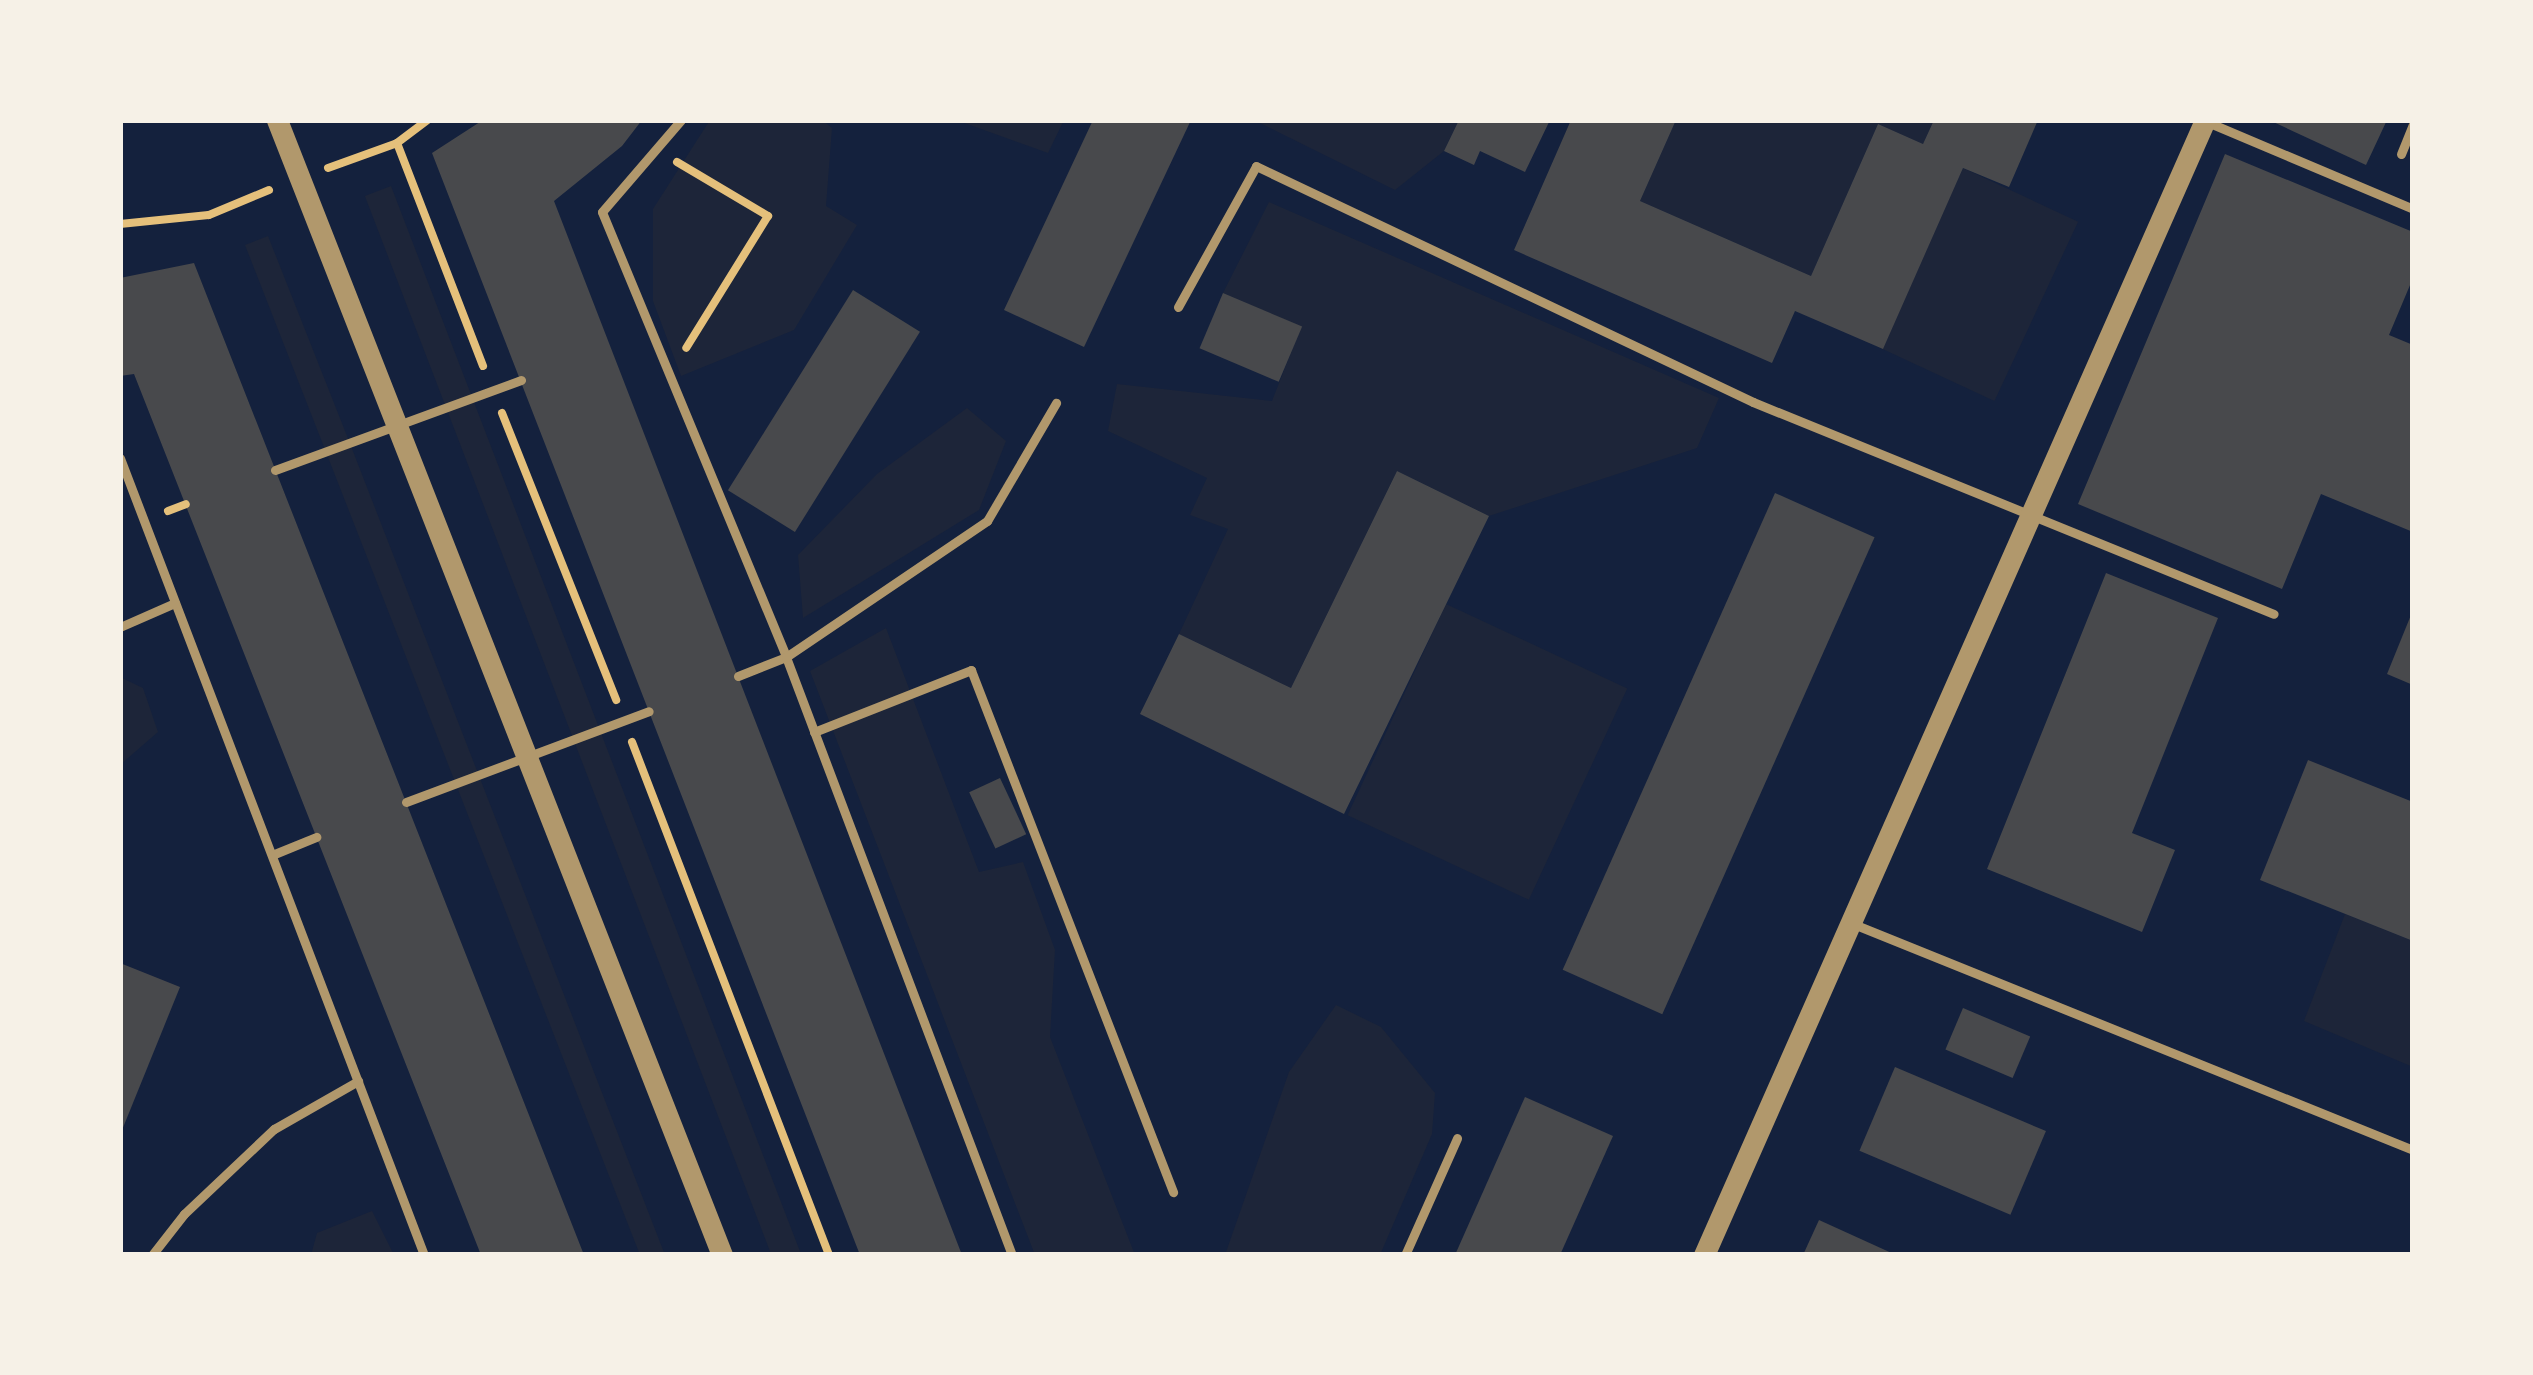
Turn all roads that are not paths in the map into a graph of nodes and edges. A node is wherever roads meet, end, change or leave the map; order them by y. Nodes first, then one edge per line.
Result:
1 (277, 120) edge
2 (681, 120) edge
3 (2205, 121) edge
4 (2413, 125) edge
5 (2401, 154) dead end
6 (2413, 209) edge
7 (1178, 307) dead end
8 (520, 380) dead end
9 (1056, 404) dead end
10 (396, 424) junction
11 (120, 458) edge
12 (275, 470) dead end
13 (2029, 520) junction
14 (175, 602) junction
15 (2274, 614) dead end
16 (120, 627) edge
17 (786, 657) junction
18 (738, 676) dead end
19 (649, 711) dead end
20 (814, 732) junction
21 (526, 756) junction
22 (406, 802) dead end
23 (316, 837) dead end
24 (272, 855) junction
25 (1851, 923) junction
26 (358, 1081) junction
27 (1457, 1138) dead end
28 (2413, 1150) edge
29 (1173, 1192) dead end
30 (152, 1255) edge
31 (424, 1255) edge
32 (722, 1255) edge
33 (1012, 1255) edge
34 (1405, 1255) edge
35 (1704, 1255) edge

1 - 10 street
2 - 17 lane
3 - 6 lane
3 - 13 street
4 - 5 lane
7 - 13 lane
8 - 10 lane
9 - 17 lane
10 - 12 lane
10 - 21 street
11 - 14 lane
13 - 15 lane
13 - 25 street
14 - 16 lane
14 - 24 lane
17 - 18 lane
17 - 20 lane
19 - 21 lane
20 - 29 lane
20 - 33 lane
21 - 22 lane
21 - 32 street
23 - 24 lane
24 - 26 lane
25 - 28 lane
25 - 35 street
26 - 30 lane
26 - 31 lane
27 - 34 lane

